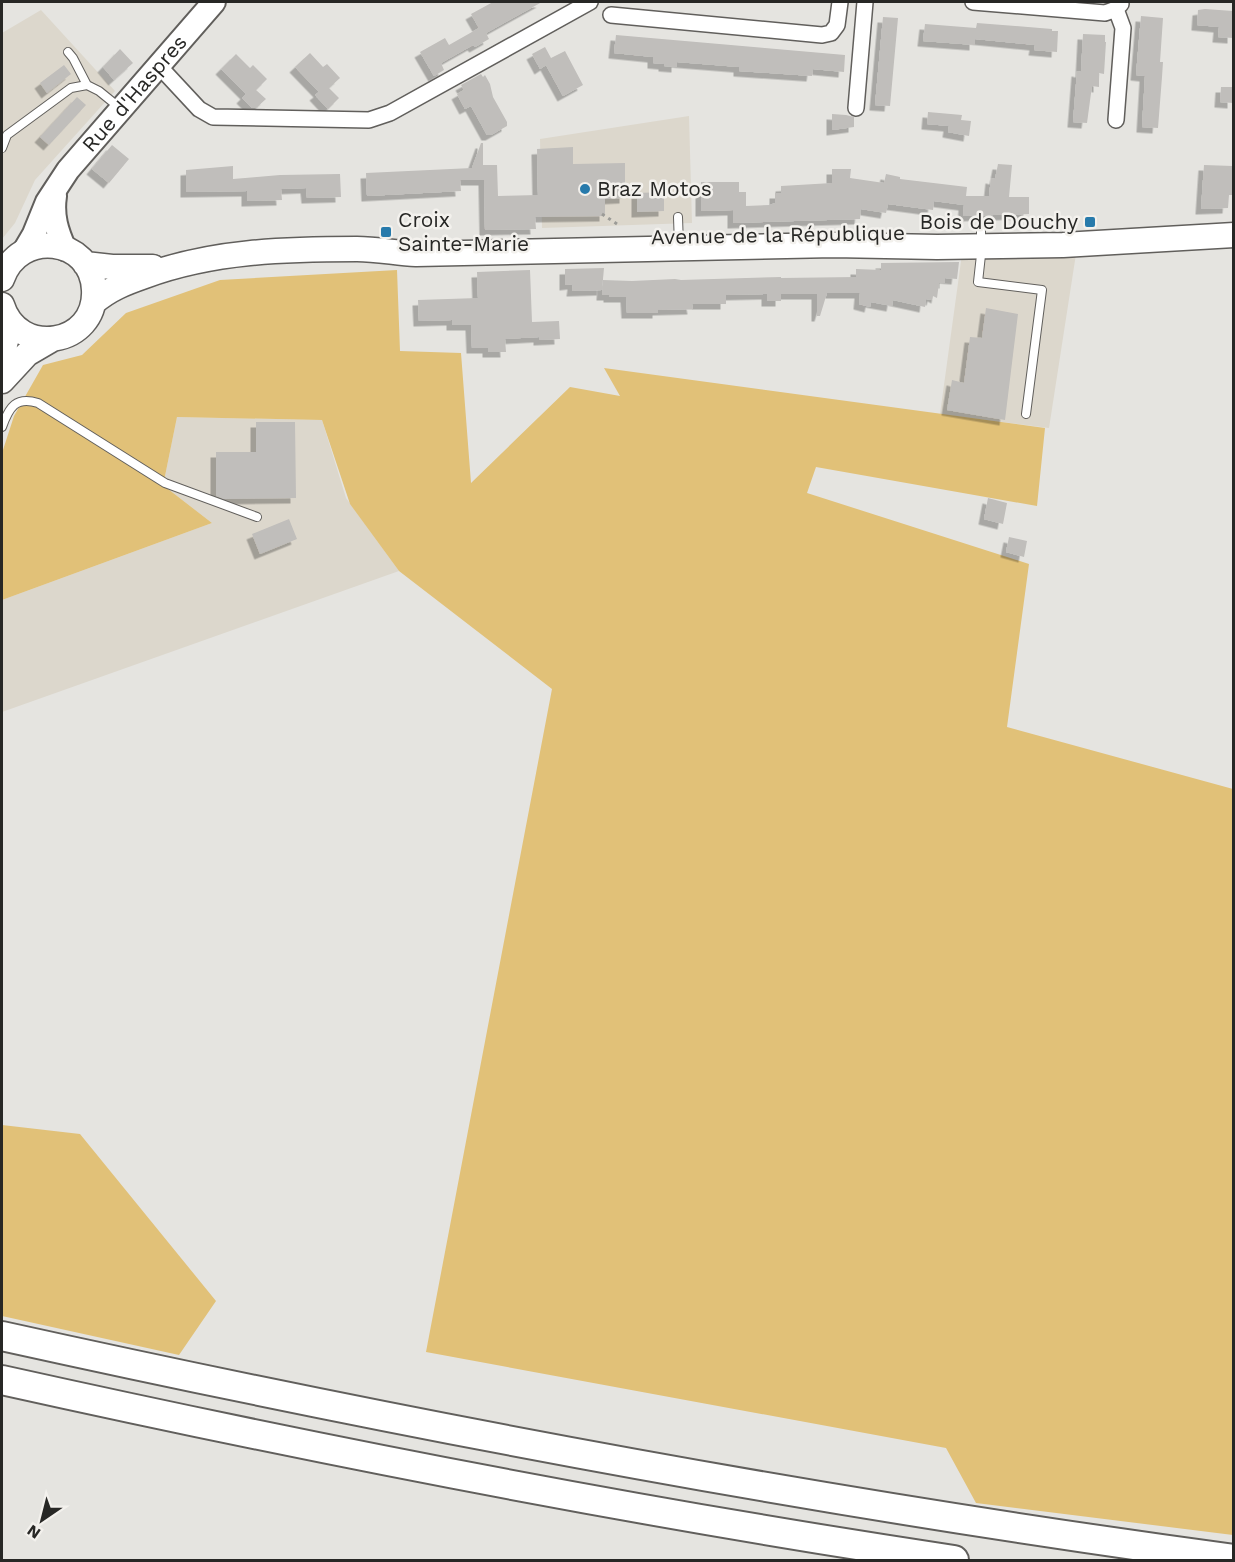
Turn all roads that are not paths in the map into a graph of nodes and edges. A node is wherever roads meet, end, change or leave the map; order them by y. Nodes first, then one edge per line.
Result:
1 (214, 2) edge
2 (590, 2) edge
3 (840, 2) edge
4 (865, 2) edge
5 (973, 2) edge
6 (1119, 5) edge
7 (611, 15) dead end
8 (68, 52) dead end
9 (159, 66) junction
10 (87, 85) junction
11 (856, 108) dead end
12 (121, 109) junction
13 (1116, 120) dead end
14 (2, 148) edge
15 (56, 189) junction
16 (1233, 226) edge
17 (1233, 236) edge
18 (981, 239) junction
19 (65, 249) junction
20 (10, 264) edge
21 (85, 264) junction
22 (173, 266) junction
23 (93, 303) junction
24 (4, 310) edge
25 (51, 340) junction
26 (2, 356) edge
27 (2, 381) edge
28 (1026, 414) dead end
29 (2, 427) edge
30 (257, 517) dead end
31 (2, 1336) edge
32 (2, 1380) edge
33 (1233, 1558) edge
34 (954, 1560) edge

1 - 9 main road, Rue d'Haspres
2 - 9 street
3 - 7 street
4 - 11 street
5 - 6 street
6 - 13 street
8 - 10 lane
9 - 12 main road, Rue d'Haspres
10 - 12 lane
10 - 14 lane
12 - 15 main road, Rue d'Haspres
15 - 19 main road
15 - 20 main road, Rue d'Haspres
16 - 18 main road, Avenue de la République
17 - 18 main road, Avenue de la République
18 - 22 main road, Avenue de la République
18 - 28 lane
19 - 20 main road
19 - 21 main road
21 - 22 main road, Avenue de la République
21 - 23 main road
22 - 23 main road, Avenue de la République
23 - 25 main road
24 - 25 main road
24 - 26 main road
25 - 27 main road
29 - 30 lane
31 - 33 highway
32 - 34 highway

